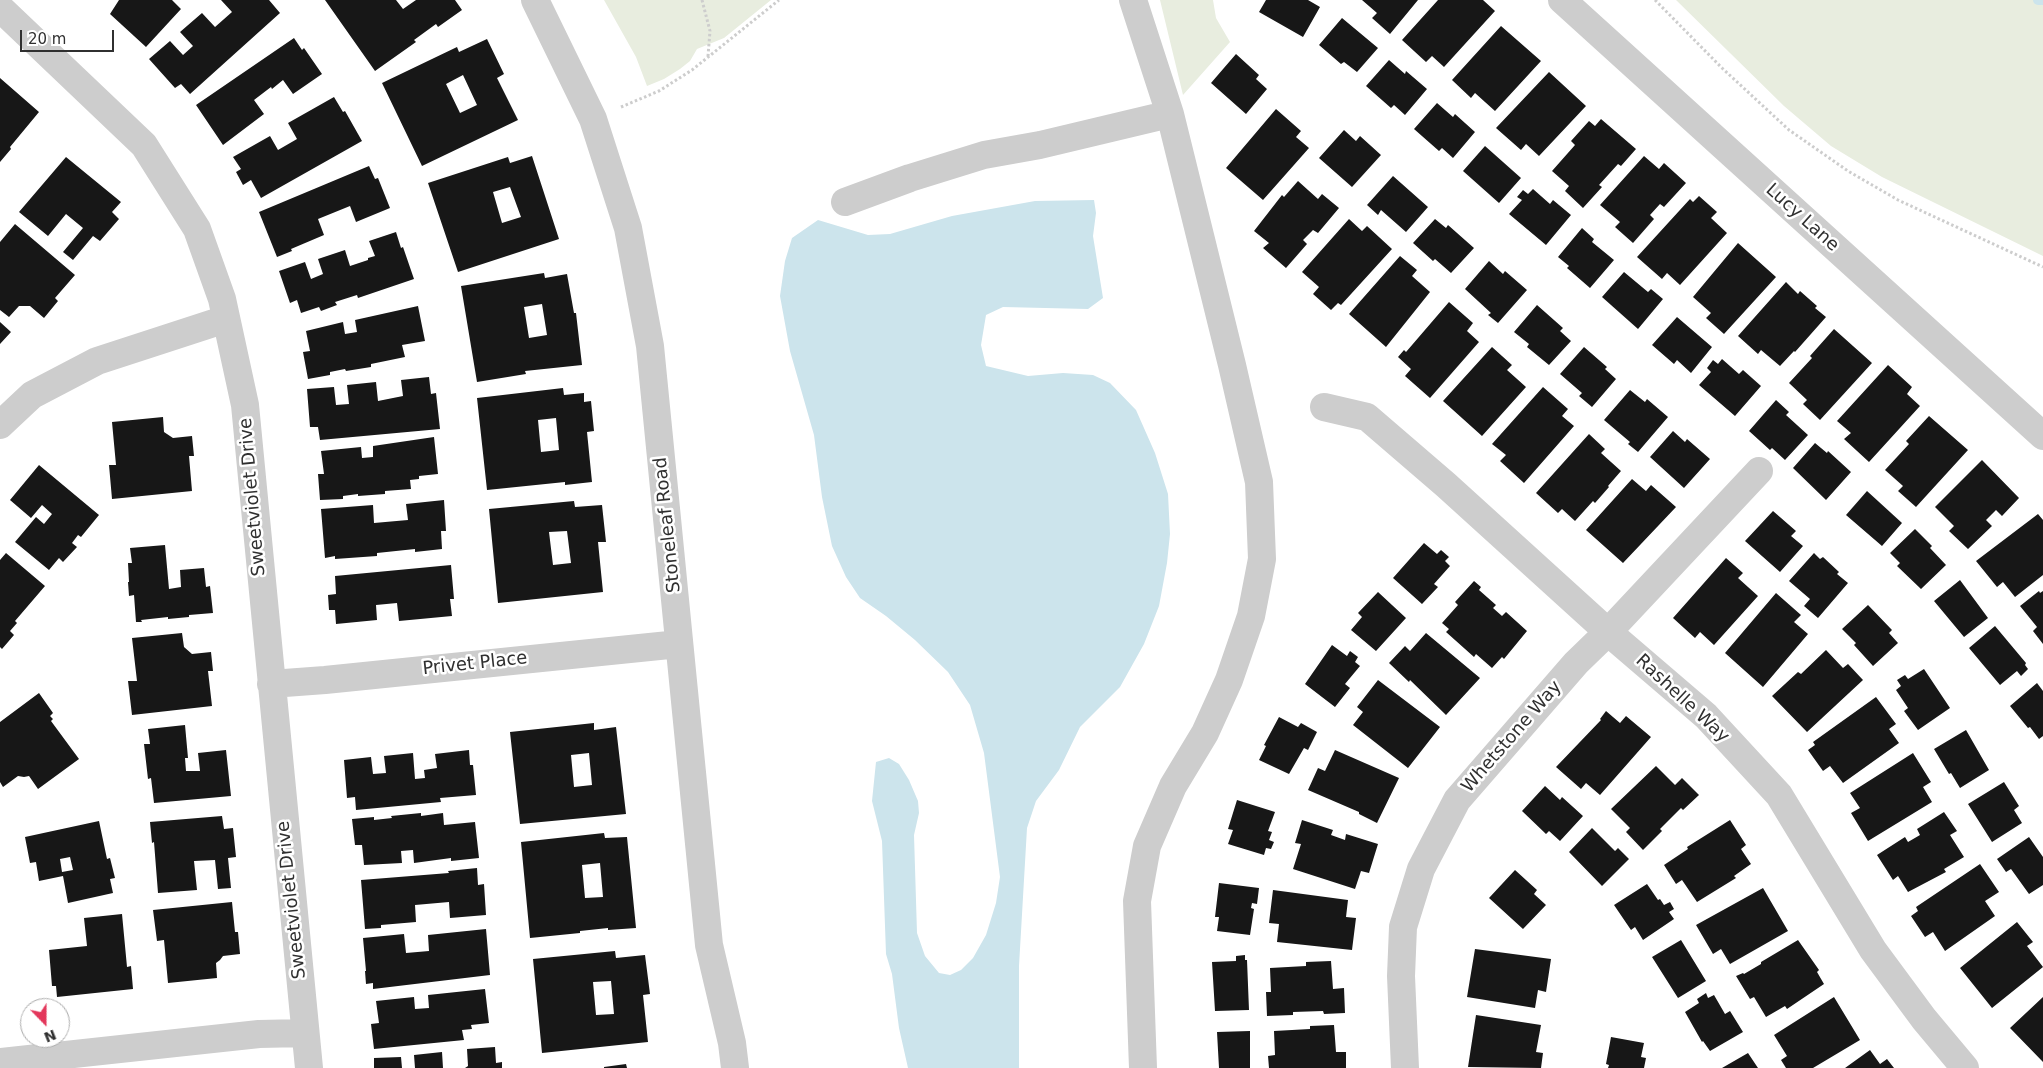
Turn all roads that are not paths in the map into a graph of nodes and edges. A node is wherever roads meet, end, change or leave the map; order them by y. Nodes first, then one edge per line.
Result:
1 (535, 0) edge
2 (1133, 0) edge
3 (1562, 0) edge
4 (0, 8) edge
5 (1170, 114) junction
6 (845, 202) dead end
7 (226, 319) junction
8 (1324, 406) dead end
9 (0, 425) edge
10 (2043, 436) edge
11 (1759, 471) dead end
12 (1608, 632) junction
13 (679, 644) junction
14 (271, 684) junction
15 (305, 1033) junction
16 (0, 1062) edge
17 (309, 1068) edge
18 (735, 1068) edge
19 (1143, 1068) edge
20 (1405, 1068) edge
21 (1965, 1068) edge

1 - 13 street, Stoneleaf Road
2 - 5 street
3 - 10 street, Lucy Lane
4 - 7 street, Sweetviolet Drive
5 - 6 street
5 - 19 street
7 - 9 street
7 - 14 street, Sweetviolet Drive
8 - 12 street, Rashelle Way
11 - 12 street, Whetstone Way
12 - 20 street, Whetstone Way
12 - 21 street, Rashelle Way
13 - 14 street, Privet Place
13 - 18 street, Stoneleaf Road
14 - 15 street, Sweetviolet Drive
15 - 16 street
15 - 17 street, Sweetviolet Drive

